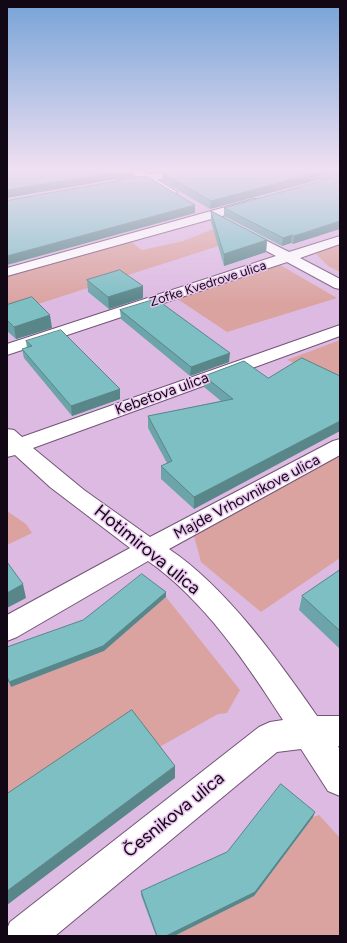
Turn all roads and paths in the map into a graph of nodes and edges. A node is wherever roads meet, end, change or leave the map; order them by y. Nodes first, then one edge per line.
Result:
1 (209, 215) joint
2 (340, 240) edge
3 (289, 257) junction
4 (7, 272) edge
5 (340, 285) edge
6 (340, 330) edge
7 (7, 350) edge
8 (11, 444) edge
9 (340, 446) edge
10 (150, 550) junction
11 (7, 629) edge
12 (325, 731) edge
13 (340, 779) edge
14 (24, 936) edge

1 - 3 street
1 - 4 street
2 - 3 street, Zofke Kvedrove ulica
3 - 5 street
3 - 7 street, Zofke Kvedrove ulica
6 - 8 street, Kebetova ulica
8 - 10 street, Hotimirova ulica
9 - 10 street, Majde Vrhovnikove ulica
10 - 11 street, Majde Vrhovnikove ulica
10 - 12 street, Hotimirova ulica
12 - 13 street, Hotimirova ulica
12 - 14 street, Česnikova ulica

